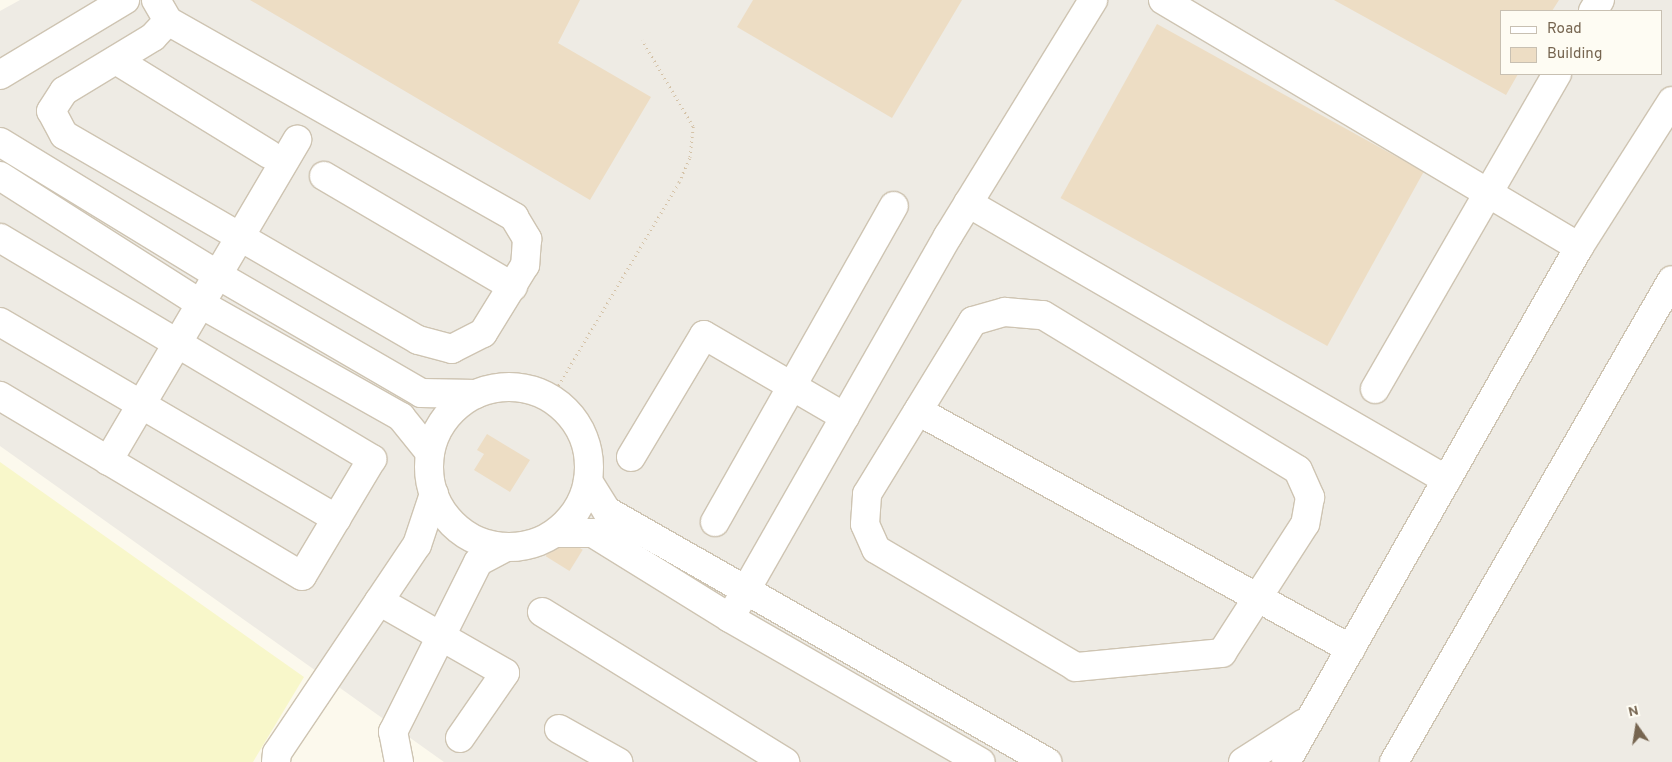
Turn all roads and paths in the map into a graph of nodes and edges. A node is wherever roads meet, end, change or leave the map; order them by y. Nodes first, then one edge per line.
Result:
1 (125, 0) edge
2 (1093, 0) edge
3 (1163, 0) edge
4 (162, 11) edge
5 (642, 40) dead end
6 (116, 60) junction
7 (0, 75) edge
8 (1556, 75) edge
9 (1672, 101) edge
10 (297, 140) dead end
11 (0, 142) edge
12 (269, 154) dead end
13 (0, 176) edge
14 (324, 176) dead end
15 (1488, 193) junction
16 (968, 203) junction
17 (894, 206) dead end
18 (240, 235) junction
19 (0, 238) edge
20 (1579, 248) junction
21 (216, 274) junction
22 (1672, 280) edge
23 (513, 287) junction
24 (198, 303) junction
25 (0, 322) edge
26 (176, 343) junction
27 (792, 386) junction
28 (1375, 389) dead end
29 (476, 394) junction
30 (0, 396) edge
31 (551, 398) junction
32 (141, 405) junction
33 (918, 411) junction
34 (845, 417) junction
35 (430, 453) junction
36 (631, 458) dead end
37 (108, 461) junction
38 (1447, 480) junction
39 (588, 481) junction
40 (434, 494) junction
41 (337, 520) junction
42 (715, 522) dead end
43 (556, 533) junction
44 (504, 548) junction
45 (746, 590) junction
46 (1258, 598) junction
47 (379, 601) junction
48 (542, 612) dead end
49 (730, 618) junction
50 (440, 636) junction
51 (1351, 649) junction
52 (1312, 718) junction
53 (559, 729) dead end
54 (460, 738) dead end
55 (281, 759) edge
56 (399, 762) edge
57 (618, 762) edge
58 (785, 762) edge
59 (980, 762) edge
60 (1047, 762) edge
61 (1243, 762) edge
62 (1286, 762) edge
63 (1394, 762) edge

1 - 7 street
2 - 16 street
3 - 15 street
4 - 6 street
4 - 23 street
5 - 31 path
6 - 12 street
6 - 18 street
8 - 15 street
9 - 20 street
10 - 18 street
11 - 21 street
13 - 24 street
14 - 23 street
15 - 20 street
15 - 28 street
16 - 34 street
16 - 38 street
17 - 27 street
18 - 21 street
18 - 23 street
19 - 26 street
20 - 38 street
21 - 24 street
21 - 29 street
22 - 63 street
24 - 26 street
24 - 35 street
25 - 32 street
26 - 32 street
26 - 41 street
27 - 34 street
27 - 36 street
27 - 42 street
29 - 31 street
29 - 35 street
30 - 37 street
31 - 39 street
32 - 37 street
32 - 41 street
33 - 46 street
33 - 46 street
33 - 46 street
34 - 45 street
35 - 40 street
37 - 41 street
38 - 51 street
39 - 43 street
39 - 45 street
40 - 44 street
40 - 47 street
43 - 44 street
43 - 49 street
44 - 50 street
45 - 49 street
45 - 60 street
46 - 51 street
47 - 50 street
47 - 55 street
48 - 58 street
49 - 59 street
50 - 54 street
50 - 56 street
51 - 52 street
52 - 61 street
52 - 62 street
53 - 57 street

